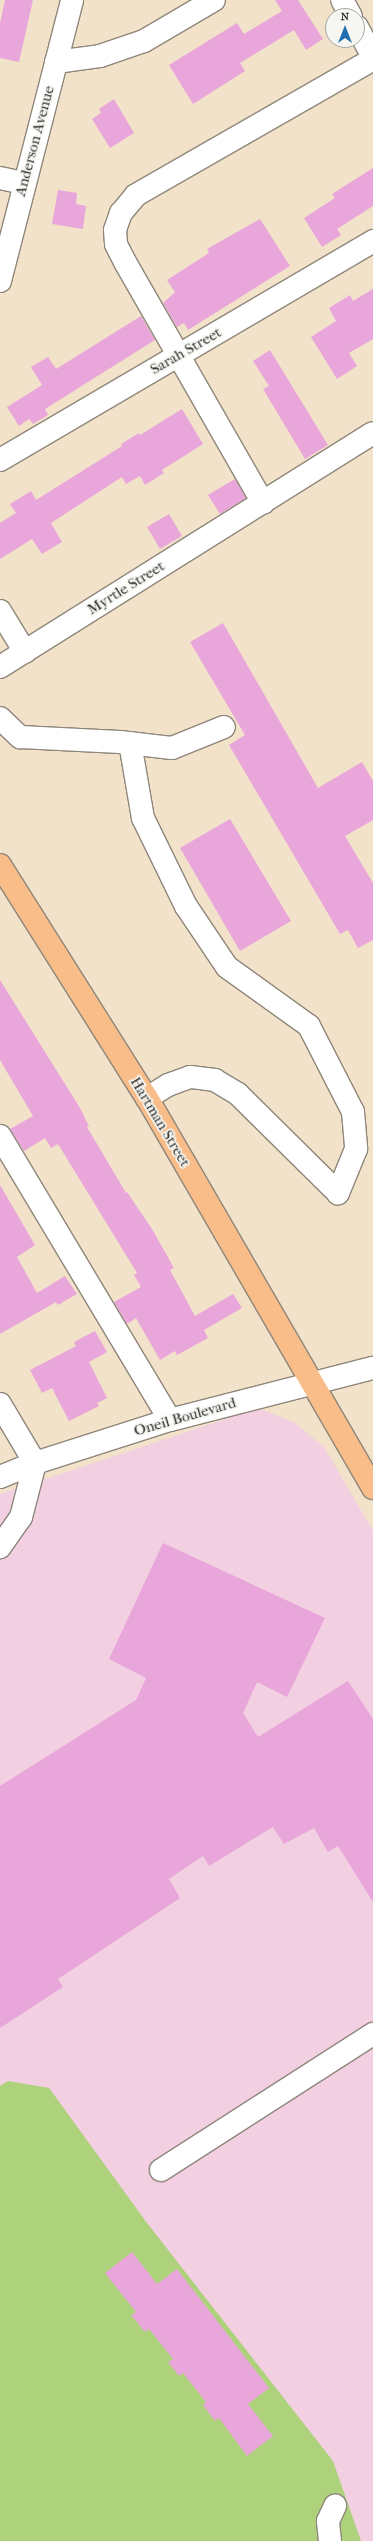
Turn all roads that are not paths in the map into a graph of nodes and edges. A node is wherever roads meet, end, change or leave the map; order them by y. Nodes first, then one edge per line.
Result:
1 (72, 0) edge
2 (214, 0) edge
3 (365, 42) edge
4 (373, 58) edge
5 (56, 62) junction
6 (0, 178) edge
7 (24, 183) junction
8 (373, 241) edge
9 (0, 281) edge
10 (179, 355) junction
11 (373, 433) edge
12 (0, 460) edge
13 (257, 506) junction
14 (0, 611) edge
15 (25, 652) junction
16 (0, 667) edge
17 (0, 718) edge
18 (224, 727) dead end
19 (130, 743) junction
20 (2, 875) edge
21 (147, 1098) junction
22 (0, 1136) edge
23 (373, 1368) edge
24 (312, 1383) junction
25 (0, 1404) edge
26 (170, 1420) junction
27 (35, 1463) junction
28 (0, 1477) edge
29 (373, 1488) edge
30 (0, 1547) edge
31 (373, 2034) edge
32 (161, 2170) dead end
33 (335, 2506) dead end
34 (330, 2541) edge

1 - 5 street, Anderson Avenue
2 - 5 street
3 - 4 street
4 - 10 street
5 - 7 street, Anderson Avenue
6 - 7 street
7 - 9 street, Anderson Avenue
8 - 10 street, Sarah Street
10 - 12 street, Sarah Street
10 - 13 street
11 - 13 street, Myrtle Street
13 - 15 street, Myrtle Street
14 - 15 street
15 - 16 street, Myrtle Street
17 - 19 street
18 - 19 street
19 - 21 street
20 - 21 main road, Hartman Street
21 - 24 main road, Hartman Street
22 - 26 street
23 - 24 street, Oneil Boulevard
24 - 26 street, Oneil Boulevard
24 - 29 main road, Hartman Street
25 - 27 street
26 - 27 street, Oneil Boulevard
27 - 28 street, Oneil Boulevard
27 - 30 street
31 - 32 street
33 - 34 street

